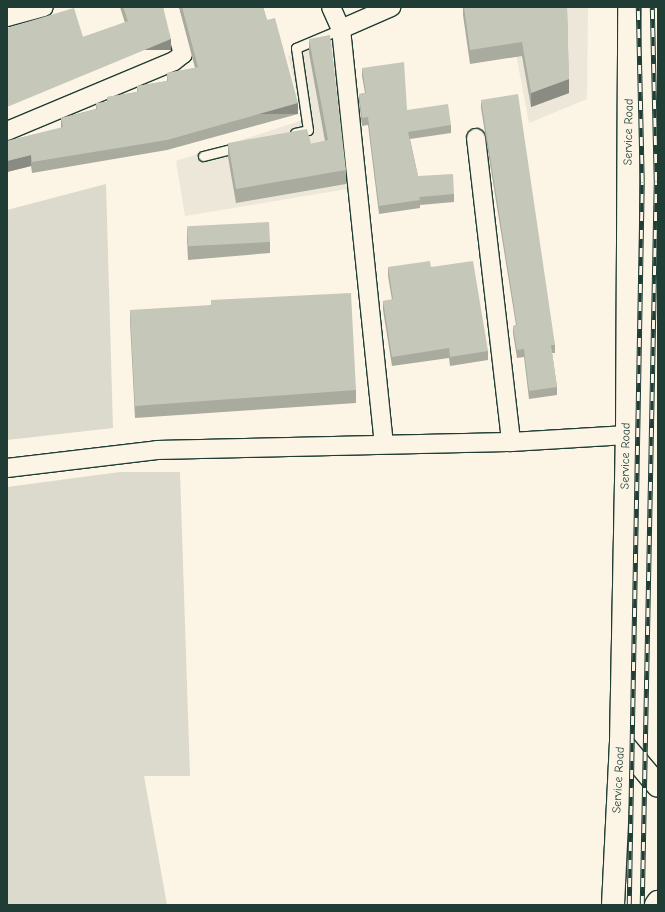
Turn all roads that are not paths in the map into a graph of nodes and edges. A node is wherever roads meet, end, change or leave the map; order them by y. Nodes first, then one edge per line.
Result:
1 (44, 7) edge
2 (170, 7) edge
3 (331, 7) edge
4 (391, 7) edge
5 (629, 7) edge
6 (7, 17) edge
7 (341, 29) junction
8 (7, 131) edge
9 (286, 136) edge
10 (476, 138) dead end
11 (248, 145) edge
12 (203, 156) dead end
13 (627, 435) junction
14 (511, 442) junction
15 (384, 444) junction
16 (7, 468) edge
17 (621, 742) junction
18 (658, 786) edge
19 (658, 902) edge
20 (613, 905) edge
21 (656, 905) edge

1 - 6 street
2 - 8 street
3 - 7 street
4 - 7 street
5 - 13 main road, Service Road
7 - 9 lane
7 - 15 street
10 - 14 street
11 - 12 lane
13 - 14 street
13 - 17 main road, Service Road
14 - 15 street
15 - 16 street
17 - 18 main road
17 - 20 main road, Service Road
19 - 21 main road

